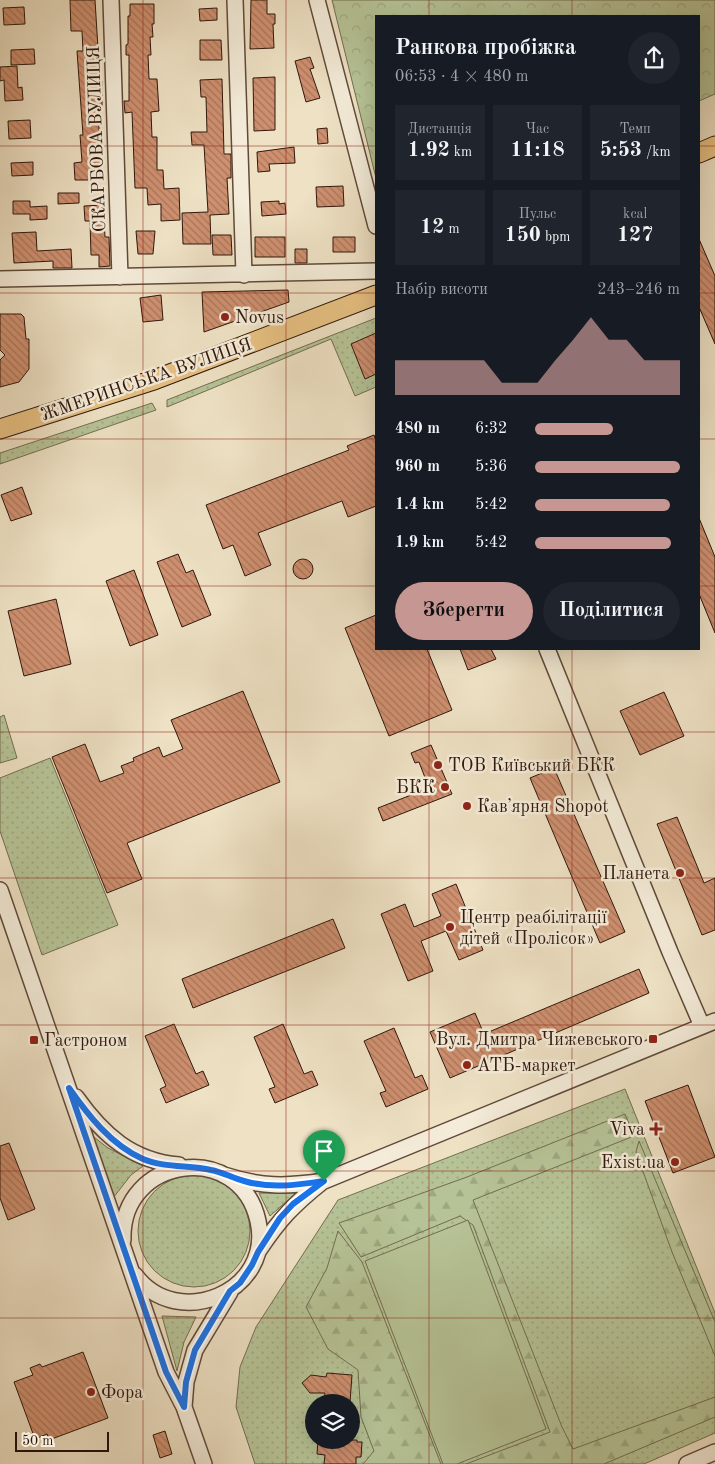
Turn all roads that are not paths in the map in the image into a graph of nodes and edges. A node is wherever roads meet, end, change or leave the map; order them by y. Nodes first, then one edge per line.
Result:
1 (110, 0) edge
2 (235, 0) edge
3 (317, 0) edge
4 (715, 146) edge
5 (700, 153) edge
6 (375, 222) edge
7 (0, 264) edge
8 (375, 271) edge
9 (244, 275) junction
10 (120, 277) junction
11 (0, 279) edge
12 (375, 295) edge
13 (0, 429) edge
14 (547, 650) edge
15 (0, 890) edge
16 (709, 1023) edge
17 (69, 1088) junction
18 (190, 1166) junction
19 (224, 1175) junction
20 (324, 1181) junction
21 (123, 1244) junction
22 (258, 1252) junction
23 (132, 1270) junction
24 (230, 1291) junction
25 (184, 1407) junction
26 (715, 1452) edge
27 (204, 1464) edge
28 (687, 1464) edge

1 - 10 street, СКАРБОВА ВУЛИЦЯ
2 - 9 street
3 - 6 street
4 - 5 main road
7 - 11 street
8 - 9 street
9 - 10 street
10 - 11 street
12 - 13 main road, ЖМЕРИНСЬКА ВУЛИЦЯ
14 - 16 street
15 - 17 street
16 - 20 street
17 - 18 street
17 - 21 street
18 - 19 street
18 - 21 street
19 - 20 street
19 - 22 street
20 - 22 street
21 - 23 street
22 - 24 street
23 - 24 street
23 - 25 street
24 - 25 street
25 - 27 street
26 - 28 street

